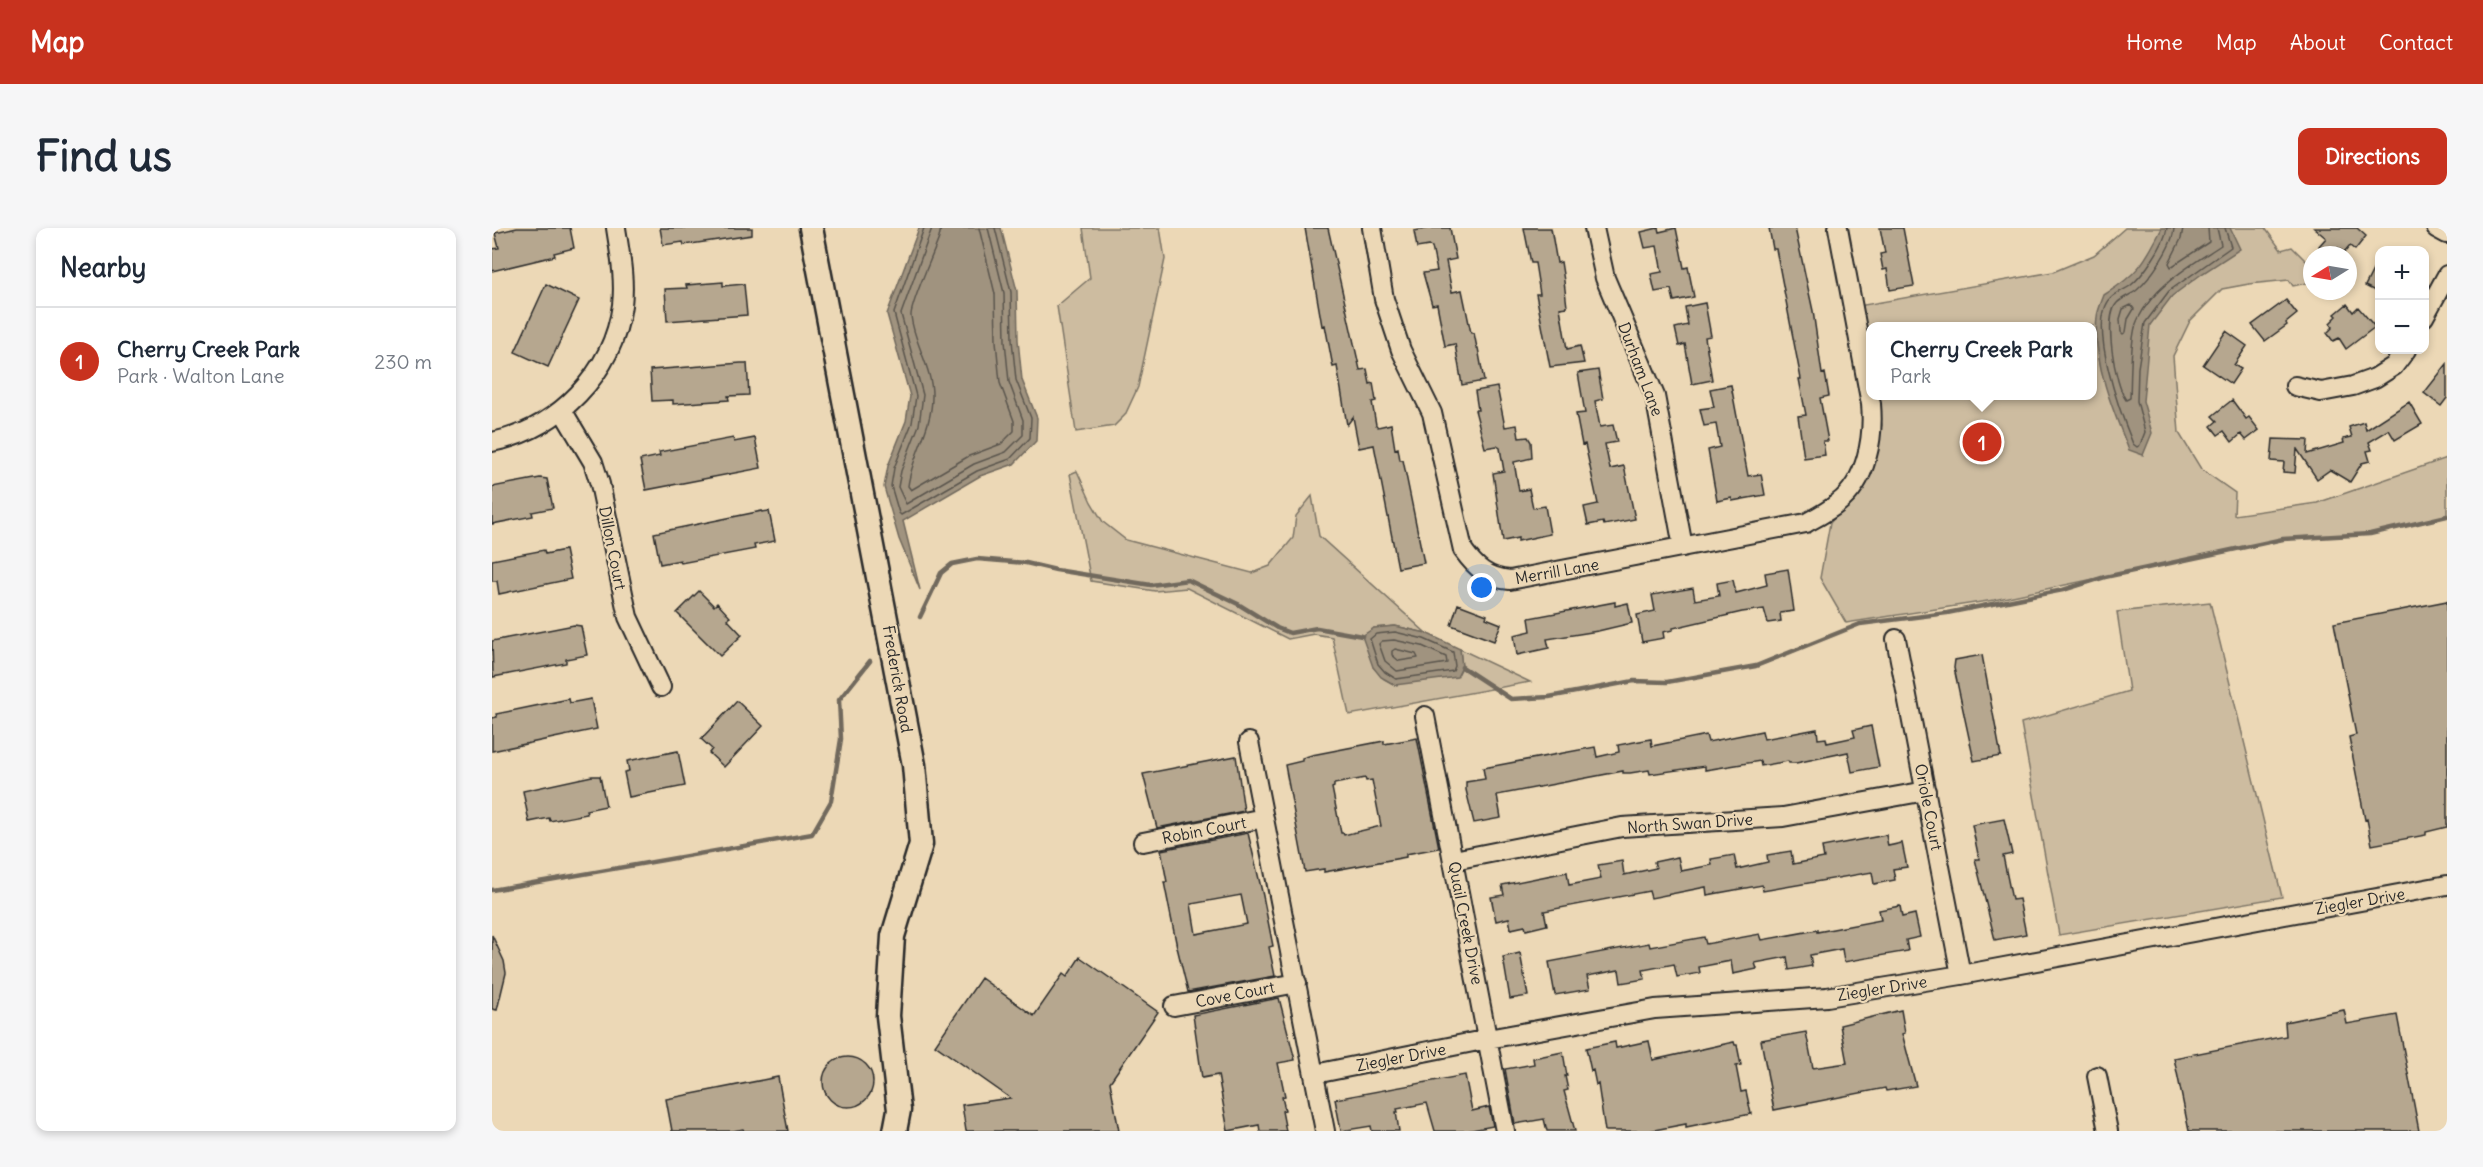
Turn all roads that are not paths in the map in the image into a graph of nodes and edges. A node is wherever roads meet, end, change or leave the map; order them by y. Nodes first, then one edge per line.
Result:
1 (616, 228) edge
2 (811, 228) edge
3 (1372, 228) edge
4 (1594, 228) edge
5 (1838, 228) edge
6 (2436, 228) edge
7 (2447, 234) edge
8 (2447, 275) edge
9 (2429, 308) edge
10 (2403, 354) edge
11 (1866, 377) edge
12 (2295, 386) dead end
13 (1870, 400) edge
14 (562, 410) junction
15 (492, 442) edge
16 (1683, 548) junction
17 (1896, 639) dead end
18 (661, 687) dead end
19 (1425, 716) dead end
20 (1249, 742) dead end
21 (1926, 791) junction
22 (1264, 818) junction
23 (1143, 842) dead end
24 (1454, 860) junction
25 (2447, 885) edge
26 (1961, 975) junction
27 (1297, 983) junction
28 (1174, 1006) dead end
29 (1488, 1039) junction
30 (1315, 1074) junction
31 (2097, 1076) dead end
32 (895, 1131) edge
33 (1325, 1131) edge
34 (1505, 1131) edge
35 (2108, 1131) edge

1 - 14 street
2 - 32 street, Frederick Road
3 - 16 street, Merrill Lane
4 - 16 street, Durham Lane
5 - 11 street, Merrill Lane
6 - 7 street
8 - 9 street
10 - 12 street
13 - 16 street, Merrill Lane
14 - 15 street
14 - 18 street, Dillon Court
17 - 21 street, Oriole Court
19 - 24 street, Quail Creek Drive
20 - 22 street
21 - 24 street, North Swan Drive
21 - 26 street, Oriole Court
22 - 23 street, Robin Court
22 - 27 street
24 - 29 street, Quail Creek Drive
25 - 26 street, Ziegler Drive
26 - 29 street, Ziegler Drive
27 - 28 street, Cove Court
27 - 30 street
29 - 30 street, Ziegler Drive
29 - 34 street, Quail Creek Drive
30 - 33 street
31 - 35 street

